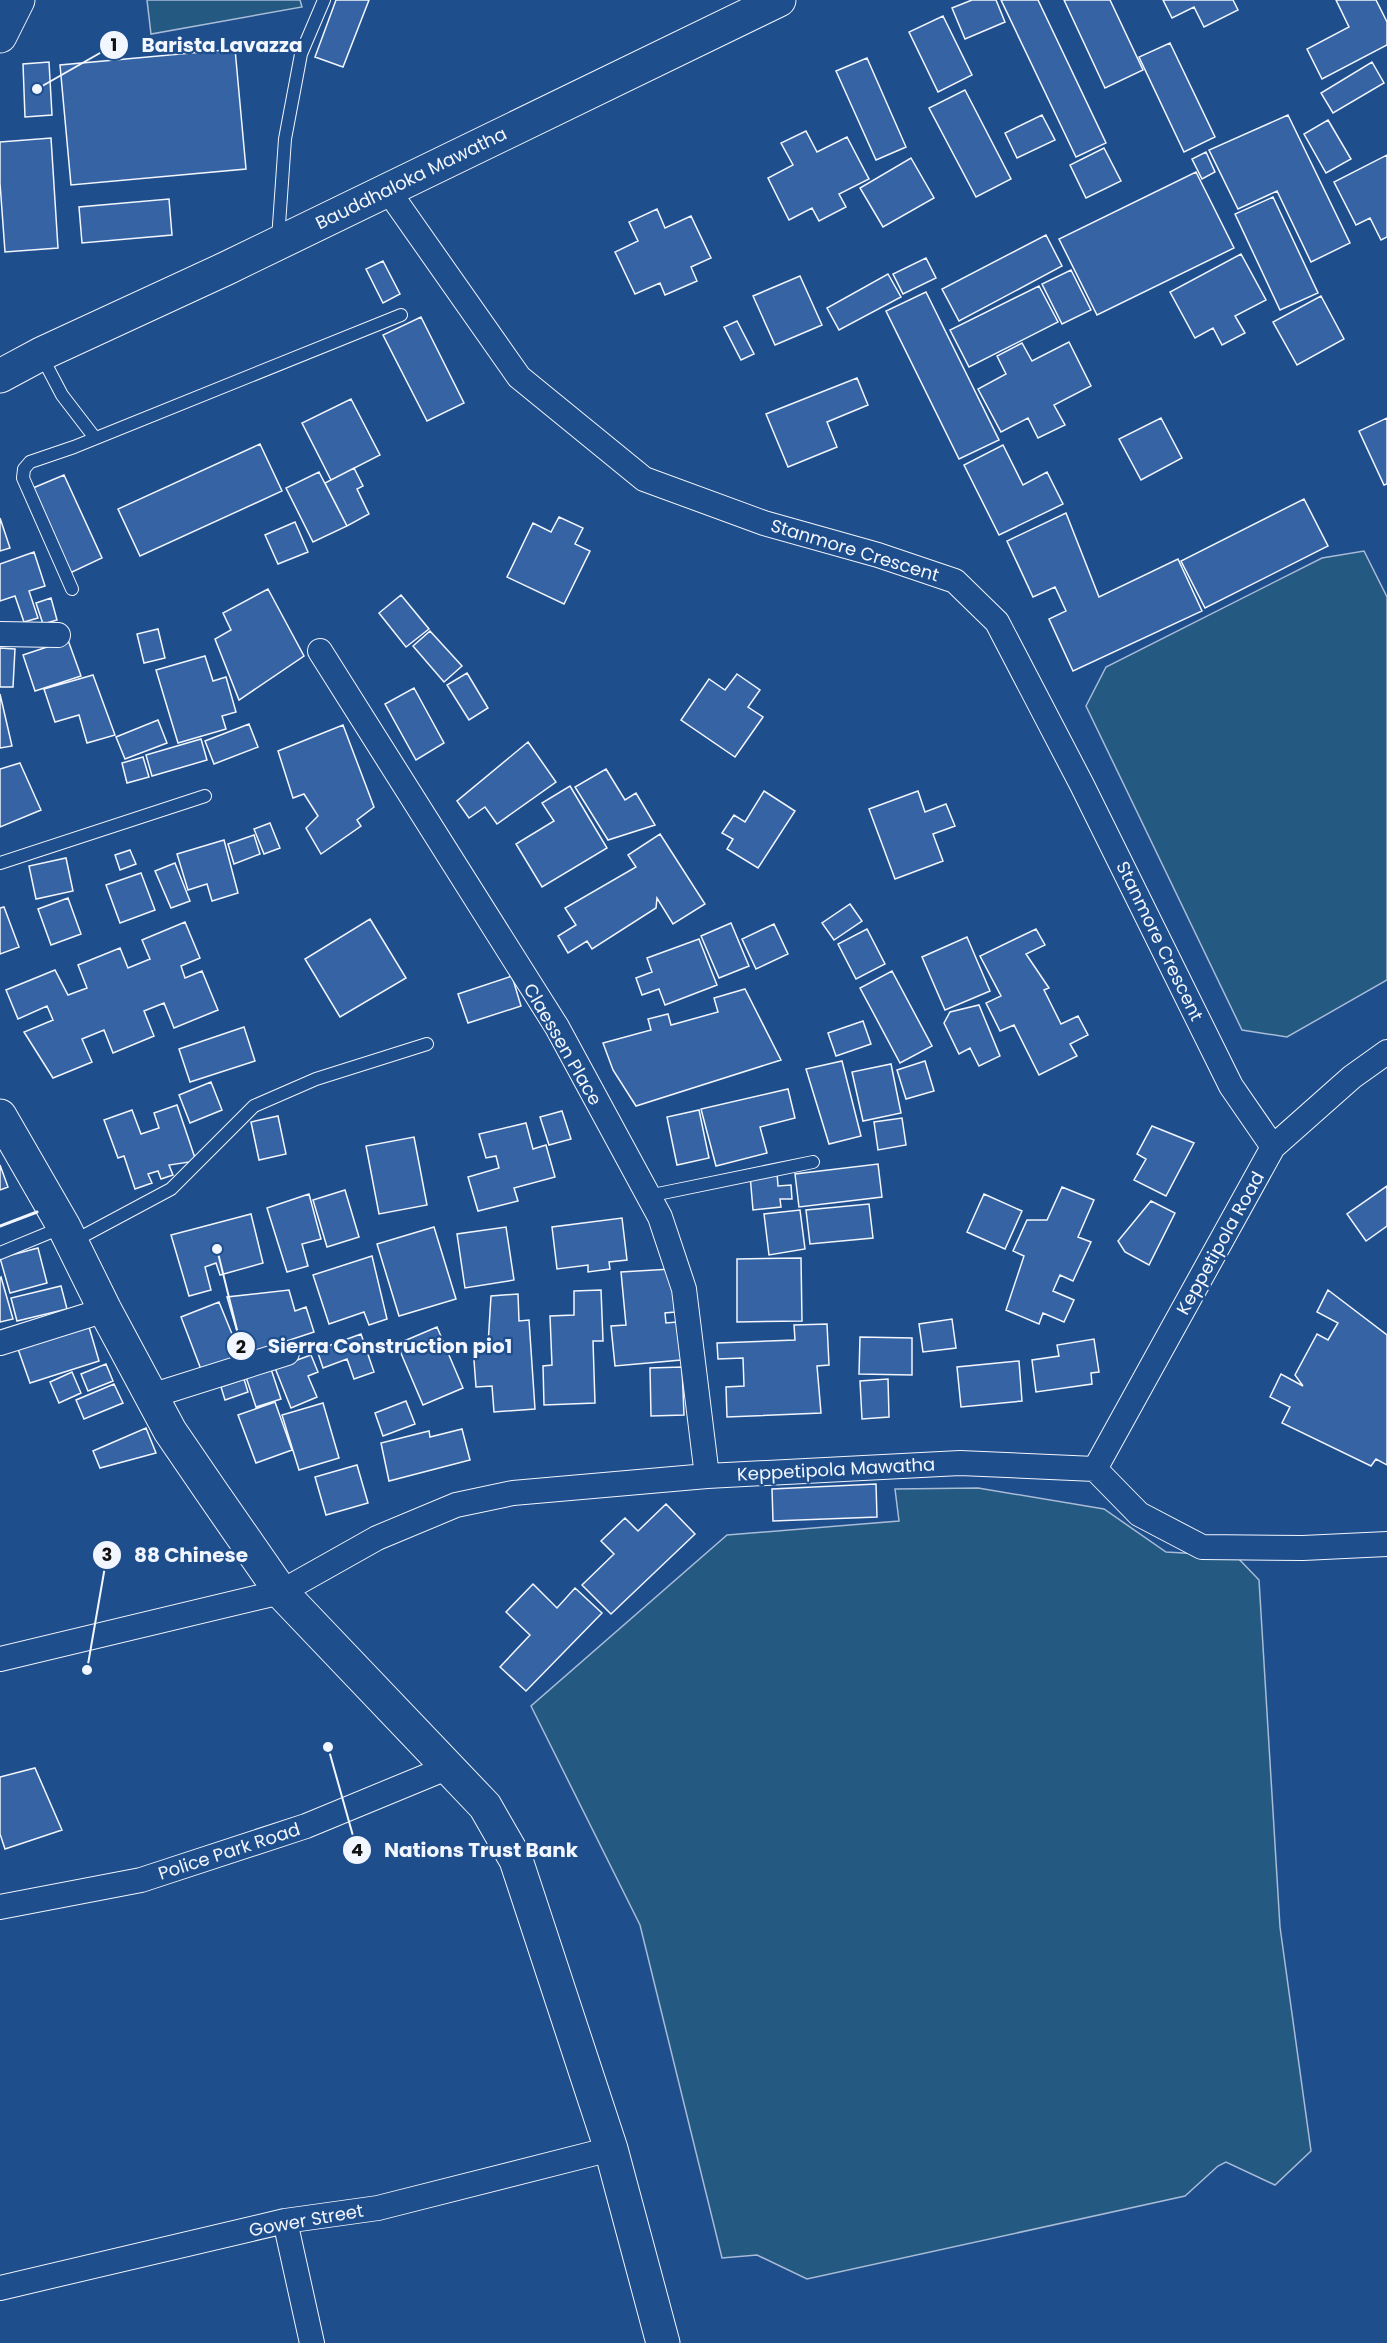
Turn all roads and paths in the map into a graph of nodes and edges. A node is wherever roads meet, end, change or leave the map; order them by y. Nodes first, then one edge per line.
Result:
1 (18, 0) edge
2 (324, 0) edge
3 (780, 0) edge
4 (0, 36) edge
5 (387, 189) junction
6 (278, 243) junction
7 (401, 315) dead end
8 (40, 354) junction
9 (0, 361) edge
10 (0, 376) edge
11 (95, 438) junction
12 (72, 589) dead end
13 (0, 634) edge
14 (58, 635) dead end
15 (320, 651) dead end
16 (205, 796) dead end
17 (0, 863) edge
18 (427, 1044) dead end
19 (1387, 1052) edge
20 (0, 1116) edge
21 (1273, 1147) junction
22 (813, 1162) dead end
23 (648, 1196) junction
24 (67, 1234) junction
25 (0, 1253) edge
26 (105, 1310) junction
27 (0, 1343) edge
28 (287, 1353) dead end
29 (151, 1396) junction
30 (1095, 1469) junction
31 (707, 1476) junction
32 (1387, 1545) edge
33 (281, 1592) junction
34 (0, 1659) edge
35 (449, 1767) junction
36 (0, 1907) edge
37 (611, 2149) junction
38 (285, 2221) junction
39 (0, 2288) edge
40 (312, 2343) edge
41 (663, 2343) edge

1 - 4 main road
2 - 6 lane
3 - 5 main road, Bauddhaloka Mawatha
5 - 6 main road, Bauddhaloka Mawatha
5 - 21 street, Stanmore Crescent
6 - 8 main road, Bauddhaloka Mawatha
7 - 11 lane
8 - 9 main road, Bauddhaloka Mawatha
8 - 10 main road, Bauddhaloka Mawatha
8 - 11 lane
11 - 12 lane
13 - 14 street
15 - 23 street, Claessen Place
16 - 17 lane
18 - 24 lane
19 - 21 street, Keppetipola Road
20 - 24 main road
21 - 30 street, Keppetipola Road
22 - 23 lane
23 - 31 street, Claessen Place
24 - 25 lane
24 - 26 main road
26 - 27 street
26 - 29 main road
28 - 29 street
29 - 33 main road
30 - 31 street, Keppetipola Mawatha
30 - 32 street
31 - 33 street, Keppetipola Mawatha
33 - 34 street, Keppetipola Mawatha
33 - 35 main road
35 - 36 street, Police Park Road
35 - 37 main road
37 - 38 street, Gower Street
37 - 41 main road
38 - 39 street, Gower Street
38 - 40 street

